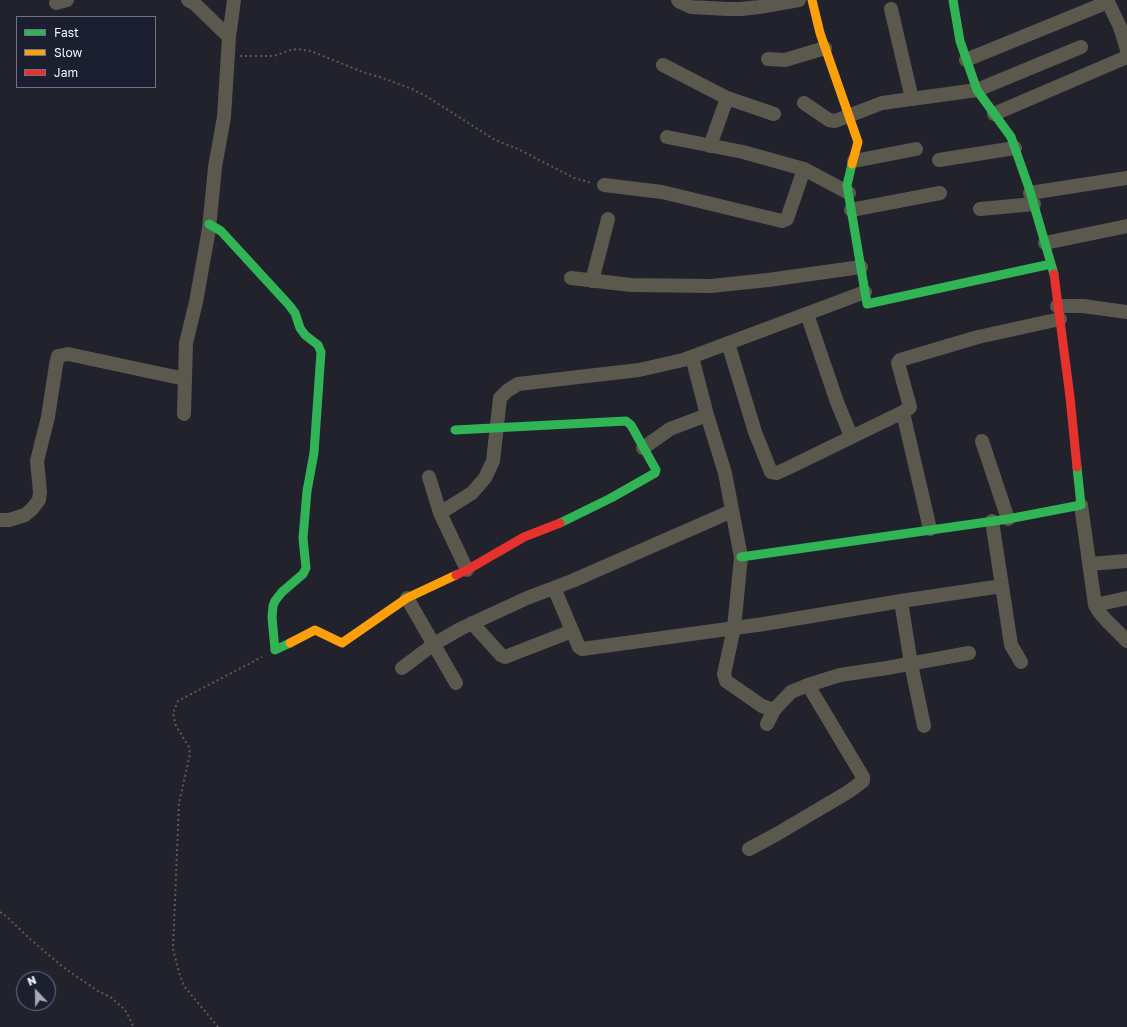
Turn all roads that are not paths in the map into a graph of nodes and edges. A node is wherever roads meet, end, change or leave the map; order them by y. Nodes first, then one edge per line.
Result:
1 (188, 0) edge
2 (234, 0) edge
3 (678, 0) edge
4 (800, 0) edge
5 (812, 0) edge
6 (953, 0) edge
7 (1107, 1) edge
8 (890, 8) dead end
9 (228, 37) junction
10 (1081, 47) dead end
11 (825, 48) junction
12 (1127, 50) edge
13 (1127, 57) edge
14 (768, 59) dead end
15 (966, 60) junction
16 (663, 65) dead end
17 (977, 90) junction
18 (727, 98) junction
19 (912, 99) junction
20 (804, 103) dead end
21 (774, 114) dead end
22 (994, 114) junction
23 (849, 115) junction
24 (667, 137) dead end
25 (710, 146) junction
26 (1015, 148) junction
27 (916, 149) dead end
28 (939, 160) dead end
29 (854, 161) junction
30 (804, 169) junction
31 (1127, 178) edge
32 (604, 185) road end
33 (849, 193) junction
34 (940, 193) dead end
35 (1032, 199) junction
36 (980, 209) dead end
37 (851, 210) junction
38 (608, 219) dead end
39 (209, 224) junction
40 (1127, 226) edge
41 (1045, 243) junction
42 (1051, 264) junction
43 (861, 267) junction
44 (571, 278) dead end
45 (592, 281) junction
46 (865, 292) junction
47 (1058, 312) junction
48 (1127, 312) edge
49 (807, 314) junction
50 (728, 343) junction
51 (692, 357) junction
52 (185, 379) junction
53 (903, 412) junction
54 (184, 414) dead end
55 (706, 415) junction
56 (496, 427) junction
57 (455, 430) dead end
58 (851, 436) junction
59 (982, 441) dead end
60 (643, 448) junction
61 (429, 477) dead end
62 (1081, 505) junction
63 (732, 511) junction
64 (440, 513) junction
65 (1008, 519) junction
66 (0, 520) edge
67 (992, 521) junction
68 (930, 530) junction
69 (741, 557) junction
70 (1127, 560) edge
71 (1089, 564) junction
72 (467, 570) junction
73 (1002, 586) junction
74 (554, 588) junction
75 (407, 598) junction
76 (1127, 598) edge
77 (901, 601) junction
78 (1095, 605) junction
79 (472, 623) junction
80 (734, 628) junction
81 (572, 631) junction
82 (1127, 640) edge
83 (434, 644) junction
84 (970, 653) dead end
85 (1021, 662) dead end
86 (911, 664) junction
87 (402, 668) dead end
88 (456, 683) dead end
89 (808, 685) junction
90 (774, 710) junction
91 (768, 724) dead end
92 (924, 726) dead end
93 (749, 849) dead end

1 - 9 street
2 - 9 street
3 - 4 street
5 - 11 street
6 - 15 street
7 - 12 street
7 - 15 street
8 - 19 street
9 - 39 street
10 - 17 street
11 - 14 street
11 - 23 street
13 - 22 street
15 - 17 street
16 - 18 street
17 - 19 street
17 - 22 street
18 - 21 street
18 - 25 street
19 - 23 street
20 - 23 street
22 - 26 street
23 - 29 street
24 - 25 street
25 - 30 street
26 - 28 street
26 - 35 street
27 - 29 street
29 - 33 street
30 - 32 street
30 - 33 street
31 - 35 street
33 - 37 street
34 - 37 street
35 - 36 street
35 - 41 street
37 - 43 street
38 - 45 street
39 - 52 street
39 - 75 street
40 - 41 street
41 - 42 street
42 - 46 street
42 - 47 street
43 - 45 street
43 - 46 street
44 - 45 street
46 - 49 street
47 - 48 street
47 - 53 street
47 - 62 street
49 - 50 street
49 - 58 street
50 - 51 street
50 - 58 street
51 - 55 street
51 - 56 street
52 - 54 street
52 - 66 street
53 - 58 street
53 - 68 street
55 - 60 street
55 - 63 street
56 - 57 street
56 - 60 street
56 - 64 street
59 - 65 street
60 - 72 street
61 - 64 street
62 - 65 street
62 - 71 street
63 - 69 street
63 - 74 street
64 - 72 street
65 - 67 street
67 - 68 street
67 - 73 street
68 - 69 street
69 - 80 street
70 - 71 street
71 - 78 street
72 - 75 street
73 - 77 street
73 - 85 street
74 - 79 street
74 - 81 street
75 - 83 street
76 - 78 street
77 - 80 street
77 - 86 street
78 - 82 street
79 - 81 street
79 - 83 street
80 - 81 street
80 - 90 street
83 - 87 street
83 - 88 street
84 - 86 street
86 - 89 street
86 - 92 street
89 - 90 street
89 - 93 street
90 - 91 street

